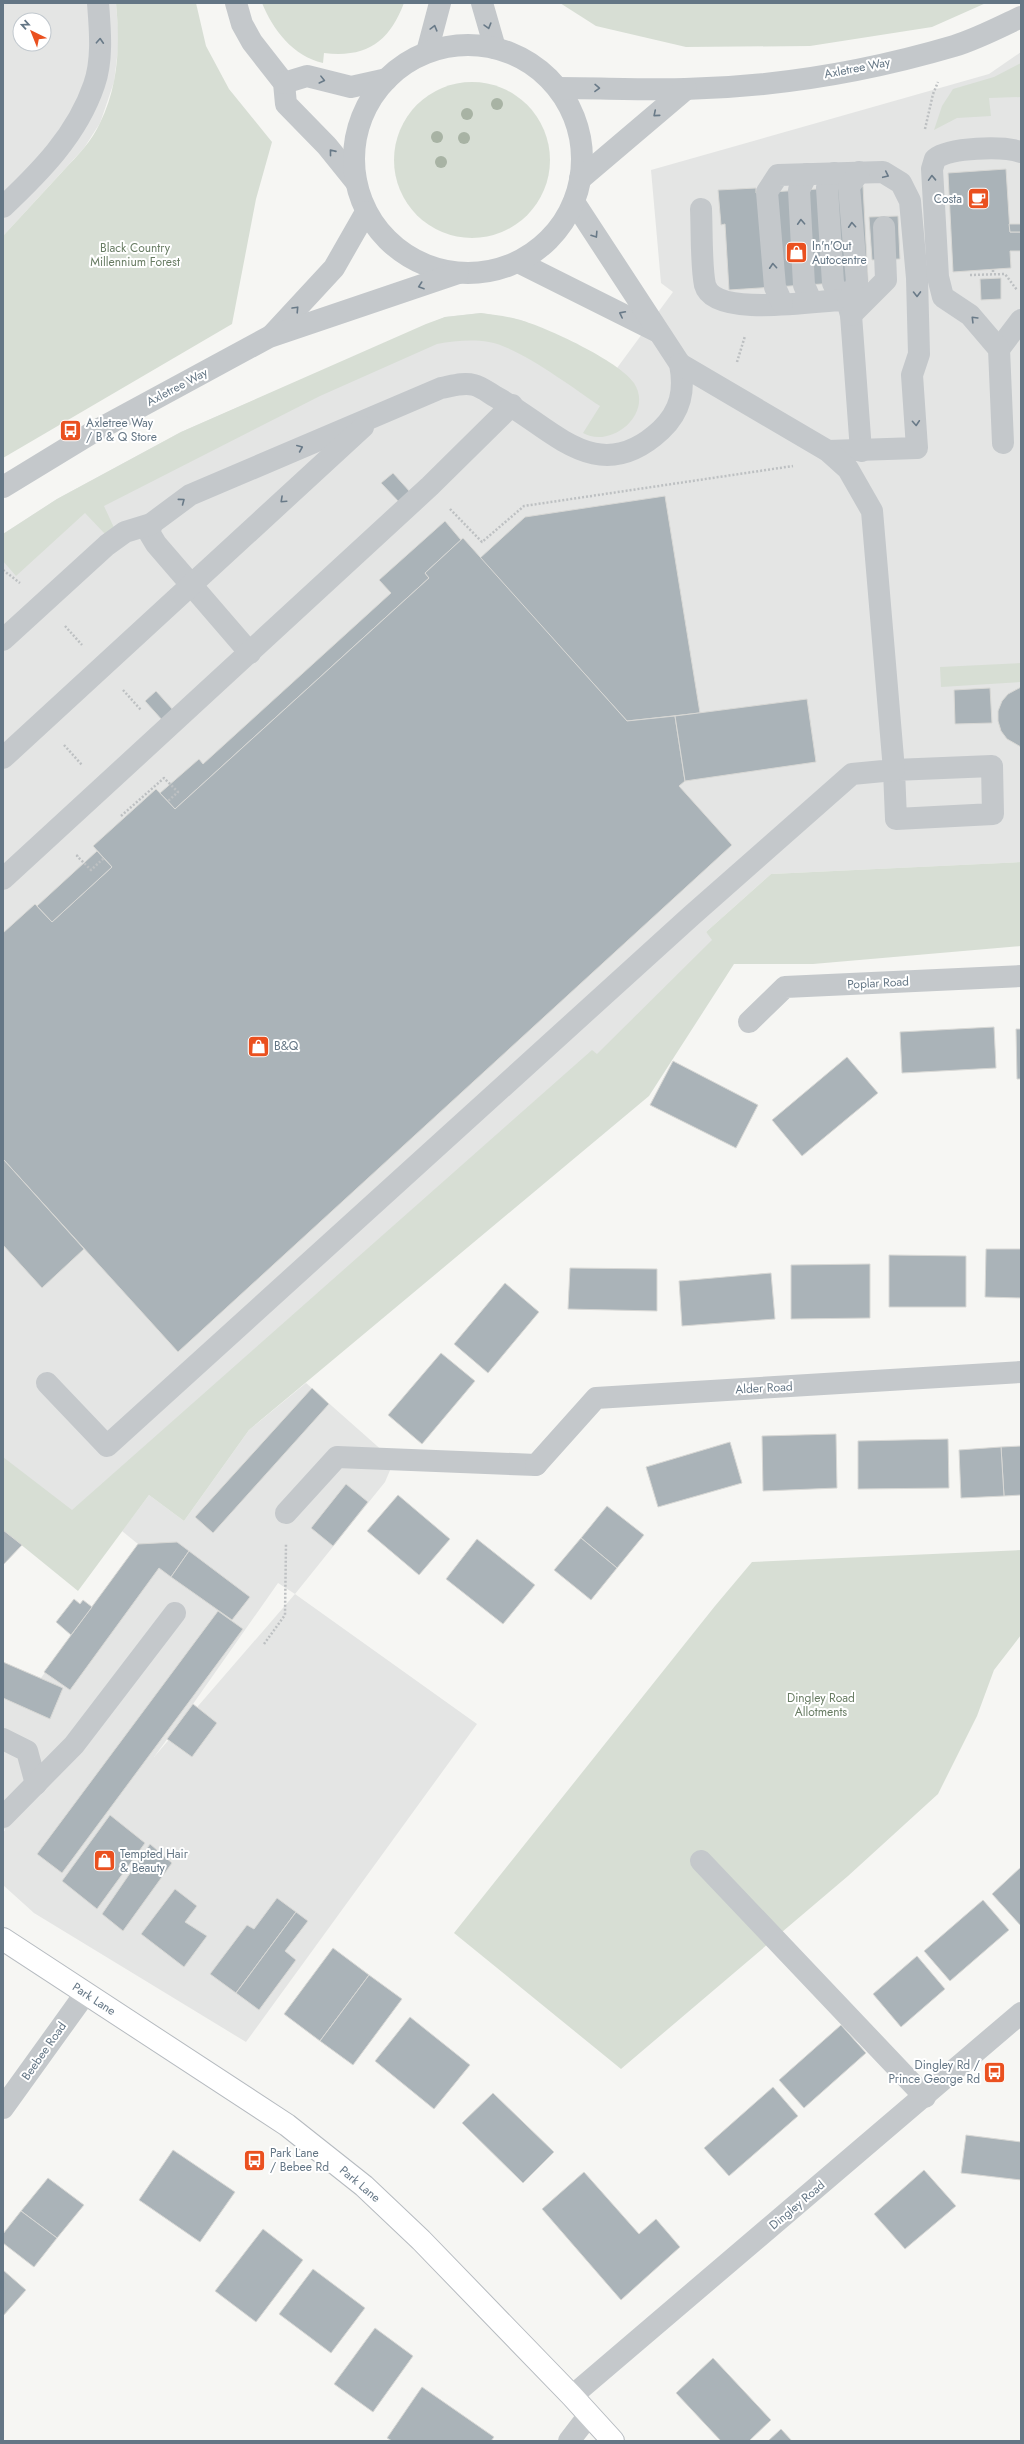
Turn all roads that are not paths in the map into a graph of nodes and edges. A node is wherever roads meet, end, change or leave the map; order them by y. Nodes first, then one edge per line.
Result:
1 (98, 3) edge
2 (236, 3) edge
3 (440, 3) edge
4 (482, 3) edge
5 (1021, 17) edge
6 (495, 48) junction
7 (427, 52) junction
8 (387, 79) junction
9 (284, 83) junction
10 (558, 88) junction
11 (686, 89) junction
12 (1021, 152) edge
13 (859, 172) junction
14 (834, 173) junction
15 (807, 174) junction
16 (580, 179) junction
17 (356, 182) junction
18 (574, 202) junction
19 (3, 207) edge
20 (701, 209) dead end
21 (366, 212) junction
22 (884, 227) dead end
23 (518, 262) junction
24 (458, 273) junction
25 (811, 301) junction
26 (782, 303) junction
27 (846, 306) junction
28 (1021, 320) edge
29 (657, 332) junction
30 (269, 337) junction
31 (999, 349) junction
32 (680, 364) junction
33 (512, 405) junction
34 (374, 417) junction
35 (1003, 443) dead end
36 (828, 451) junction
37 (861, 452) junction
38 (3, 488) edge
39 (151, 524) junction
40 (192, 585) junction
41 (3, 640) edge
42 (250, 653) junction
43 (3, 758) edge
44 (894, 770) junction
45 (3, 879) edge
46 (1021, 976) edge
47 (749, 1022) dead end
48 (1021, 1372) edge
49 (47, 1383) dead end
50 (286, 1513) road end
51 (175, 1613) dead end
52 (3, 1739) edge
53 (36, 1784) junction
54 (3, 1817) edge
55 (701, 1861) dead end
56 (3, 1939) edge
57 (85, 1994) junction
58 (1021, 2013) edge
59 (925, 2097) junction
60 (3, 2108) edge
61 (572, 2396) junction
62 (588, 2415) junction
63 (569, 2441) edge
64 (613, 2441) edge

19 -> 1 street
2 - 9 street
7 -> 3 street
4 -> 6 street
5 - 11 street, Axletree Way
6 - 7 street
6 - 10 street
7 - 8 street
9 -> 8 street
8 - 17 street
17 -> 9 street
10 -> 11 street, Axletree Way
10 - 16 street
11 -> 16 street
31 -> 12 street
13 - 14 street
27 -> 13 street
13 -> 37 street
14 - 15 street
14 - 27 street
25 -> 15 street
26 -> 15 street
16 - 18 street
17 - 21 street
18 - 23 street
18 -> 29 street
20 - 26 street
21 - 24 street
30 -> 21 street, Axletree Way
22 - 27 street
23 - 24 street
29 -> 23 street
24 -> 30 street, Axletree Way
25 - 26 street
25 - 27 street
27 - 37 street
28 - 31 street
29 - 32 street
30 - 38 street, Axletree Way
31 - 35 street
32 - 33 street
32 - 36 street
33 - 34 street
33 - 42 street
39 -> 34 street
34 -> 40 street
36 - 37 street
36 - 44 street
39 - 40 street
39 - 41 street
40 - 42 street
40 - 43 street
42 - 45 street
44 - 44 street
44 - 49 street
46 - 47 street, Poplar Road
48 - 50 street, Alder Road
51 - 53 street
52 - 53 street
53 - 54 street
55 - 59 street
56 - 57 main road, Park Lane
57 - 60 street, Beebee Road
57 - 61 main road, Park Lane
58 - 59 street, Dingley Road
59 - 61 street, Dingley Road
61 - 62 main road, Park Lane
62 - 63 street
62 - 64 main road, Park Lane

